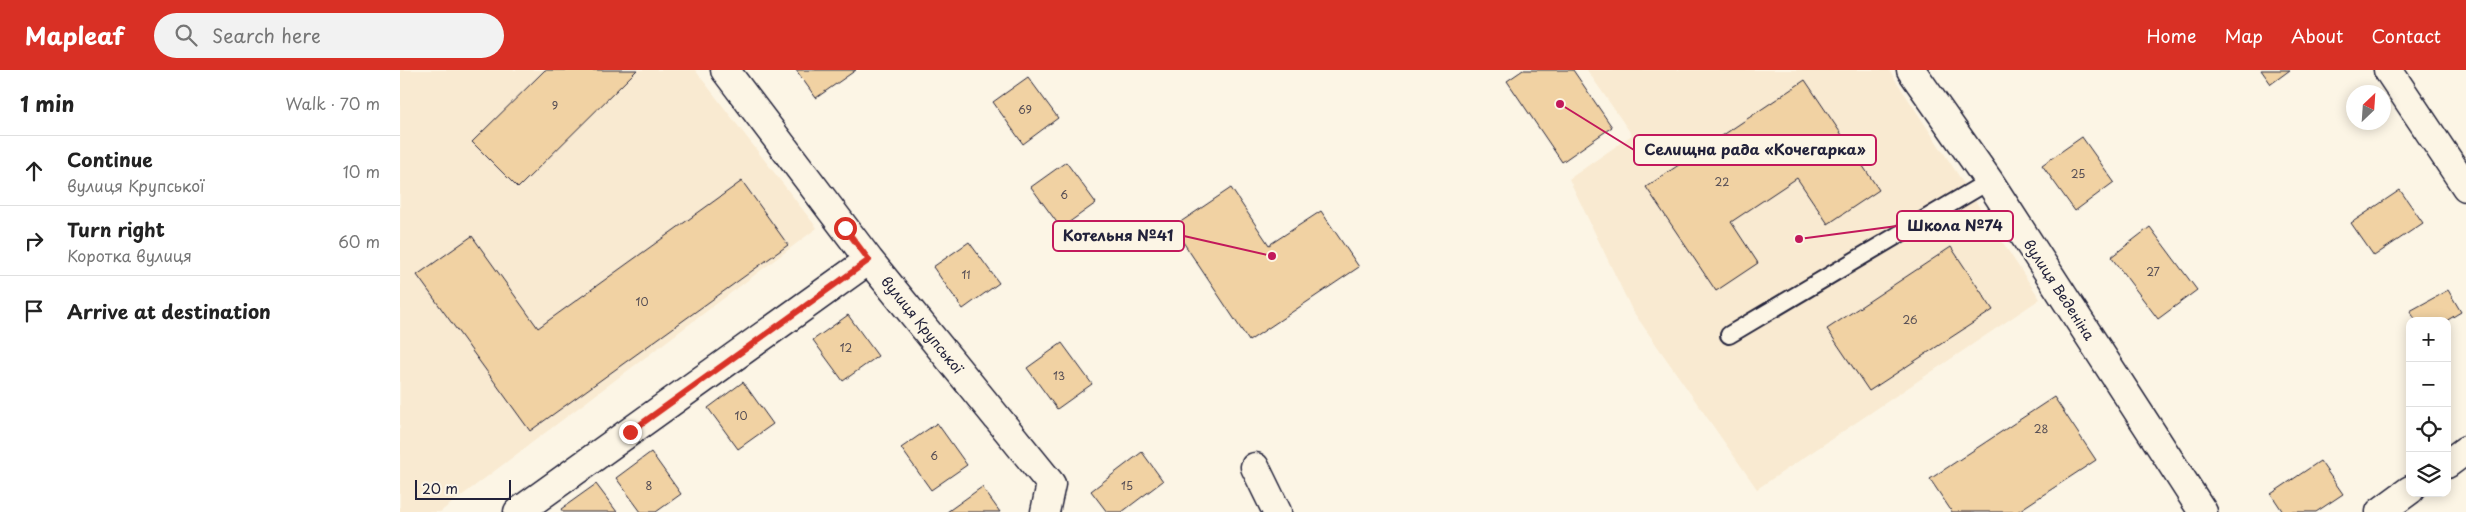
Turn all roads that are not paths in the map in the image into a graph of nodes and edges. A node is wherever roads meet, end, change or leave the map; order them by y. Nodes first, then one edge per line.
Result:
1 (725, 70) edge
2 (1911, 70) edge
3 (2388, 70) edge
4 (1989, 181) junction
5 (2466, 187) edge
6 (869, 260) junction
7 (1730, 335) dead end
8 (2466, 450) edge
9 (2451, 461) edge
10 (1255, 467) dead end
11 (2406, 493) edge
12 (518, 512) edge
13 (1045, 512) edge
14 (1277, 512) edge
15 (2203, 512) edge
16 (2380, 512) edge

1 - 6 street, вулиця Крупської
2 - 4 street, вулиця Веденіна
3 - 5 street
4 - 7 lane
4 - 15 street, вулиця Веденіна
6 - 12 street
6 - 13 street, вулиця Крупської
8 - 9 street
10 - 14 street
11 - 16 street

